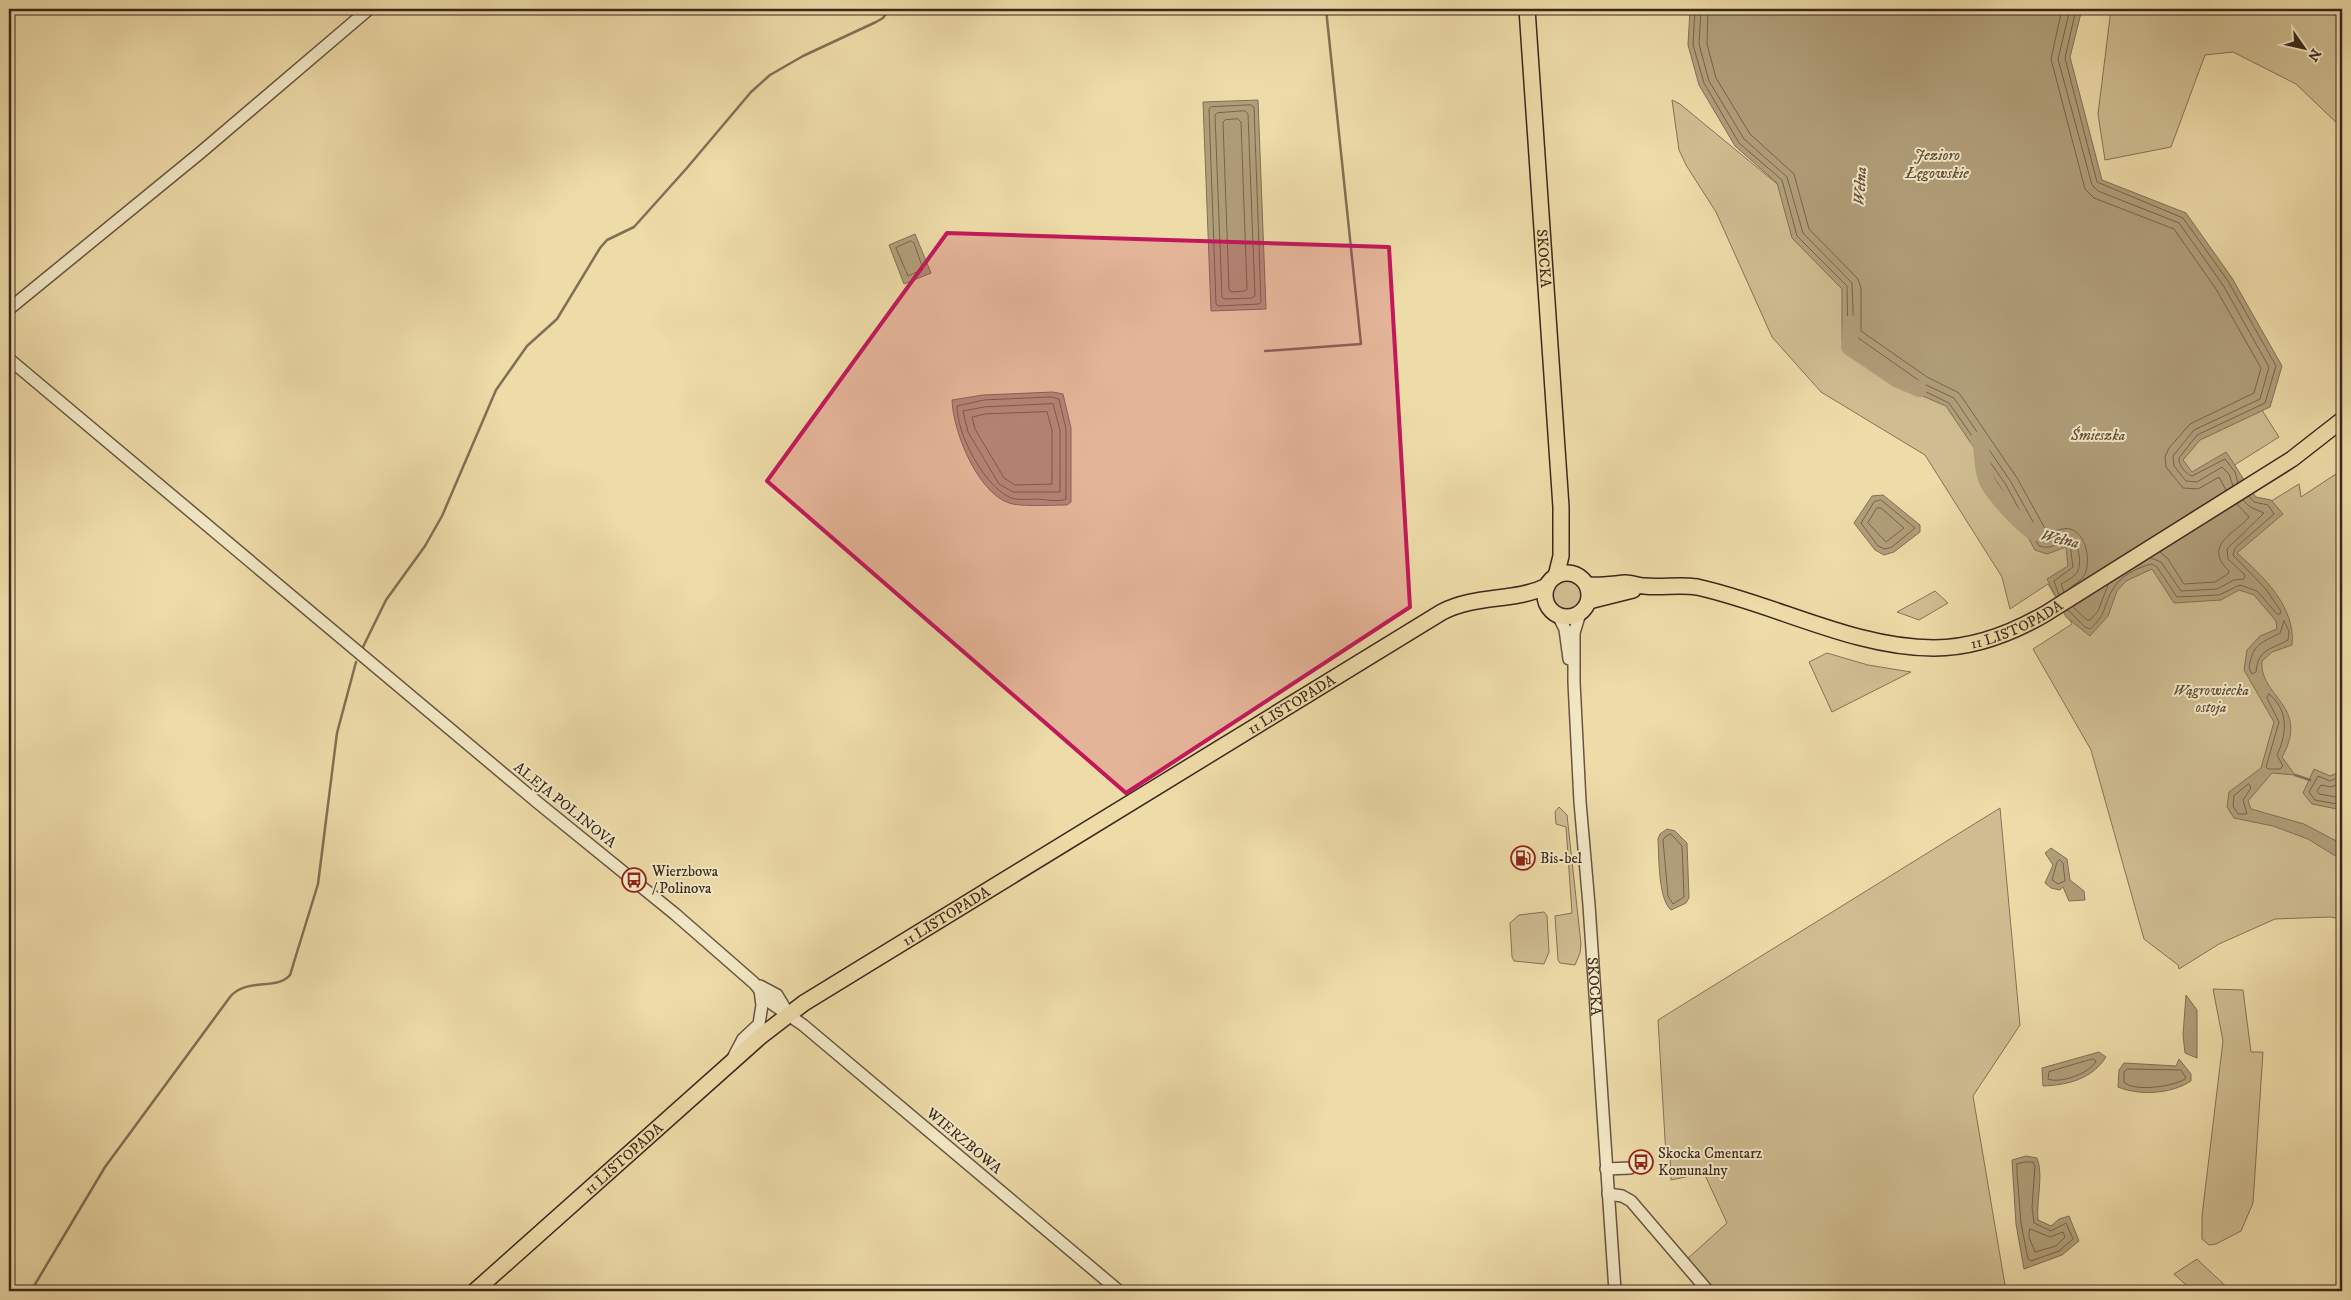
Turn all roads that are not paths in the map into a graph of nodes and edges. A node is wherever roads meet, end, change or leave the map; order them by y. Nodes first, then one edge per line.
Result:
1 (369, 9) edge
2 (1527, 9) edge
3 (9, 309) edge
4 (9, 359) edge
5 (2342, 420) edge
6 (1561, 507) junction
7 (1577, 574) junction
8 (1551, 581) junction
9 (1588, 585) junction
10 (1644, 586) junction
11 (1589, 601) junction
12 (1463, 604) junction
13 (1553, 610) junction
14 (1580, 613) junction
15 (1574, 682) junction
16 (757, 986) junction
17 (788, 1014) junction
18 (731, 1063) junction
19 (1630, 1168) dead end
20 (1606, 1169) junction
21 (1608, 1194) junction
22 (1112, 1289) edge
23 (475, 1291) edge
24 (1615, 1291) edge
25 (1708, 1291) edge

1 - 3 street
2 - 6 main road, SKOCKA
4 - 16 street, ALEJA POLINOVA
5 - 10 main road, 11 LISTOPADA
6 - 7 main road, SKOCKA
6 - 8 main road, SKOCKA
7 - 8 main road
7 - 9 main road
8 - 12 main road, 11 LISTOPADA
8 - 13 main road
9 - 10 main road, 11 LISTOPADA
9 - 11 main road
10 - 11 main road, 11 LISTOPADA
11 - 14 main road
12 - 13 main road, 11 LISTOPADA
12 - 17 main road, 11 LISTOPADA
13 - 14 main road
13 - 15 street, SKOCKA
14 - 15 street, SKOCKA
15 - 20 street, SKOCKA
16 - 17 street, ALEJA POLINOVA
16 - 18 street
17 - 18 main road, 11 LISTOPADA
17 - 22 street, WIERZBOWA
18 - 23 main road, 11 LISTOPADA
19 - 20 street
20 - 21 street, SKOCKA
21 - 24 street, SKOCKA
21 - 25 street

